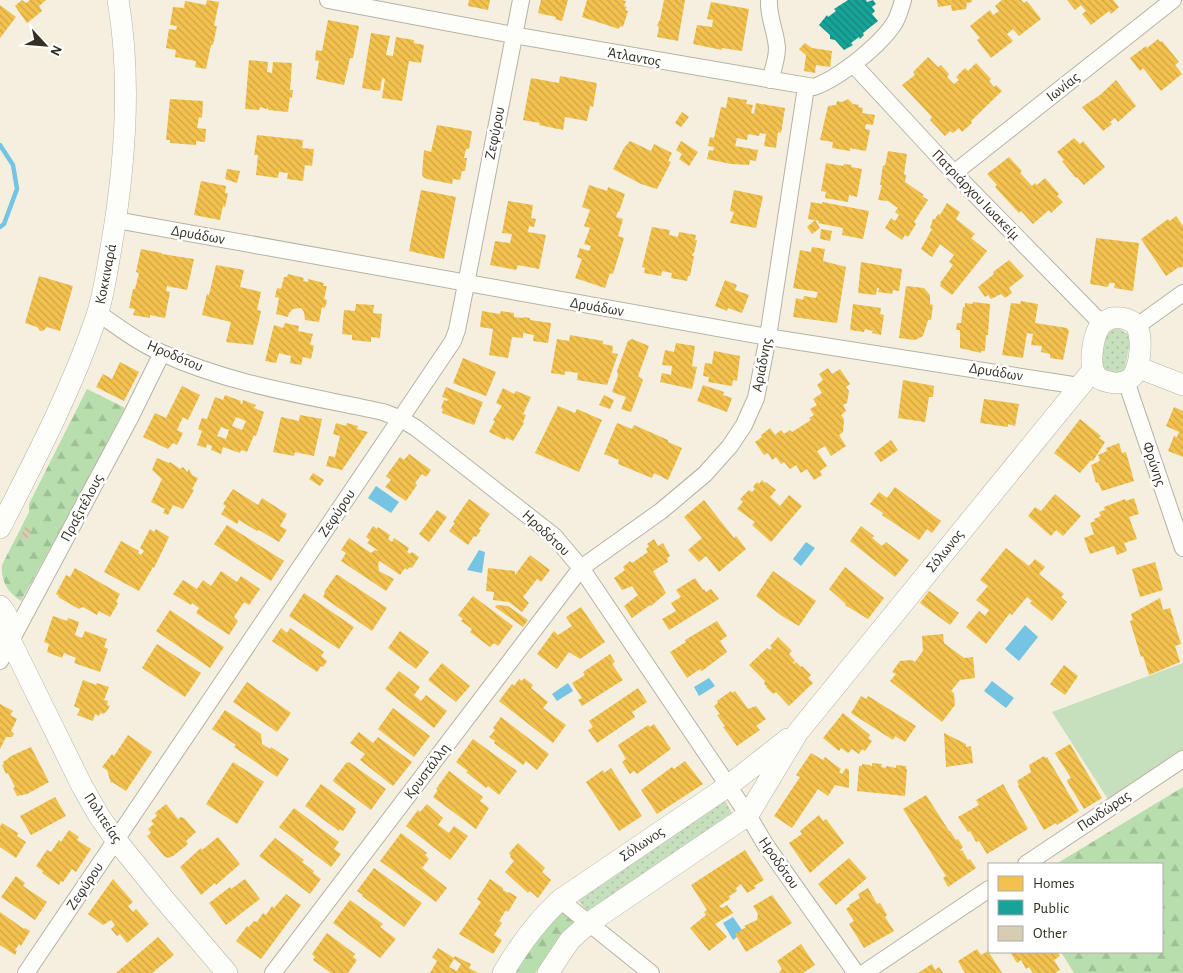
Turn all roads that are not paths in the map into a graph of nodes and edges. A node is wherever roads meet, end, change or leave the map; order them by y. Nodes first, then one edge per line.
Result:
1 (118, 0) edge
2 (328, 0) edge
3 (520, 0) edge
4 (769, 0) edge
5 (903, 0) edge
6 (1173, 0) edge
7 (514, 35) junction
8 (853, 64) junction
9 (770, 80) junction
10 (806, 87) junction
11 (954, 173) junction
12 (116, 220) junction
13 (466, 284) junction
14 (1183, 294) edge
15 (98, 312) junction
16 (1102, 324) junction
17 (1137, 326) junction
18 (768, 337) junction
19 (162, 353) junction
20 (1093, 370) junction
21 (1131, 374) junction
22 (1183, 385) edge
23 (1079, 386) junction
24 (401, 419) junction
25 (0, 528) edge
26 (1183, 548) edge
27 (581, 568) junction
28 (0, 606) edge
29 (6, 642) edge
30 (0, 661) edge
31 (798, 732) junction
32 (1183, 759) edge
33 (728, 786) junction
34 (748, 815) junction
35 (116, 840) junction
36 (1027, 863) edge
37 (988, 890) edge
38 (560, 900) junction
39 (589, 923) junction
40 (26, 973) edge
41 (227, 973) edge
42 (273, 973) edge
43 (503, 973) edge
44 (548, 973) edge
45 (651, 973) edge
46 (856, 973) edge
47 (864, 973) edge

1 - 12 street, Κοκκιναρά
2 - 7 street, Άτλαντος
3 - 7 street, Ζεφύρου
4 - 9 street
5 - 8 street, Άτλαντος
6 - 11 street, Ιωνίας
7 - 9 street, Άτλαντος
7 - 13 street, Ζεφύρου
8 - 10 street, Άτλαντος
8 - 11 street, Πατριάρχου Ιωακείμ
9 - 10 street, Άτλαντος
10 - 18 street, Αριάδνης
11 - 16 street, Πατριάρχου Ιωακείμ
12 - 13 street, Δρυάδων
12 - 15 street, Κοκκιναρά
13 - 18 street, Δρυάδων
13 - 24 street, Ζεφύρου
14 - 17 street
15 - 19 street, Ηροδότου
15 - 25 street, Κοκκιναρά
16 - 17 street
16 - 20 street
17 - 21 street
18 - 23 street, Δρυάδων
18 - 27 street, Αριάδνης
19 - 24 street, Ηροδότου
19 - 29 street, Πραξιτέλους
20 - 21 street
20 - 23 street, Σόλωνος
21 - 22 street
21 - 26 street, Φρύνης
23 - 31 street, Σόλωνος
24 - 27 street, Ηροδότου
24 - 35 street, Ζεφύρου
27 - 33 street, Ηροδότου
27 - 42 street, Κρυστάλλη
28 - 29 street, Πολιτείας
29 - 30 street, Πραξιτέλους
29 - 35 street, Πολιτείας
31 - 33 street, Σόλωνος
31 - 34 street, Σόλωνος
32 - 36 street, Πανδώρας
33 - 34 street, Ηροδότου
33 - 38 street, Σόλωνος
34 - 39 street, Σόλωνος
34 - 46 street, Ηροδότου
35 - 40 street, Ζεφύρου
35 - 41 street, Πολιτείας
37 - 47 street
38 - 39 street
38 - 43 street, Σόλωνος
39 - 44 street, Σόλωνος
39 - 45 street

